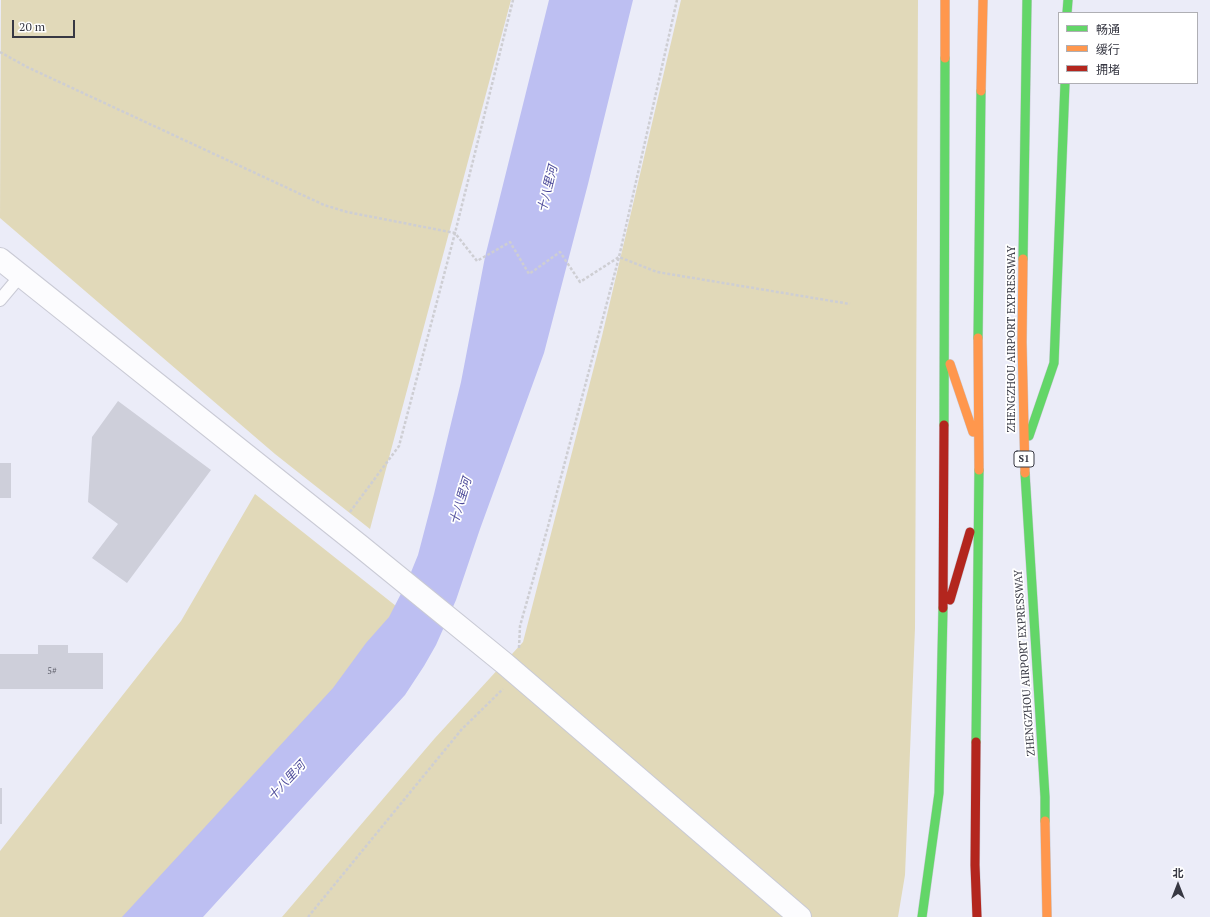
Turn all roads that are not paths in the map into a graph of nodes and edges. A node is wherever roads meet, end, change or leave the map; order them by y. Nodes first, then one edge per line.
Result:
1 (945, 0) edge
2 (983, 0) edge
3 (1027, 0) edge
4 (1068, 0) edge
5 (1068, 12) edge
6 (1065, 84) edge
7 (0, 258) edge
8 (21, 275) junction
9 (0, 300) edge
10 (944, 348) junction
11 (979, 450) junction
12 (1024, 453) junction
13 (978, 506) junction
14 (943, 625) junction
15 (1045, 797) junction
16 (1055, 864) dead end
17 (800, 917) edge
18 (922, 917) edge
19 (977, 917) edge
20 (1047, 917) edge

1 - 10 highway
2 - 11 highway
3 - 12 highway, ZHENGZHOU AIRPORT EXPRESSWAY / S1
4 - 5 highway
6 - 12 highway
7 - 8 street
8 - 9 lane
8 - 17 street
10 - 11 highway
10 - 14 highway
11 - 13 highway
12 - 15 highway, ZHENGZHOU AIRPORT EXPRESSWAY / S1
13 - 14 highway
13 - 19 highway
14 - 18 highway
15 - 16 highway
15 - 20 highway, ZHENGZHOU AIRPORT EXPRESSWAY / S1

